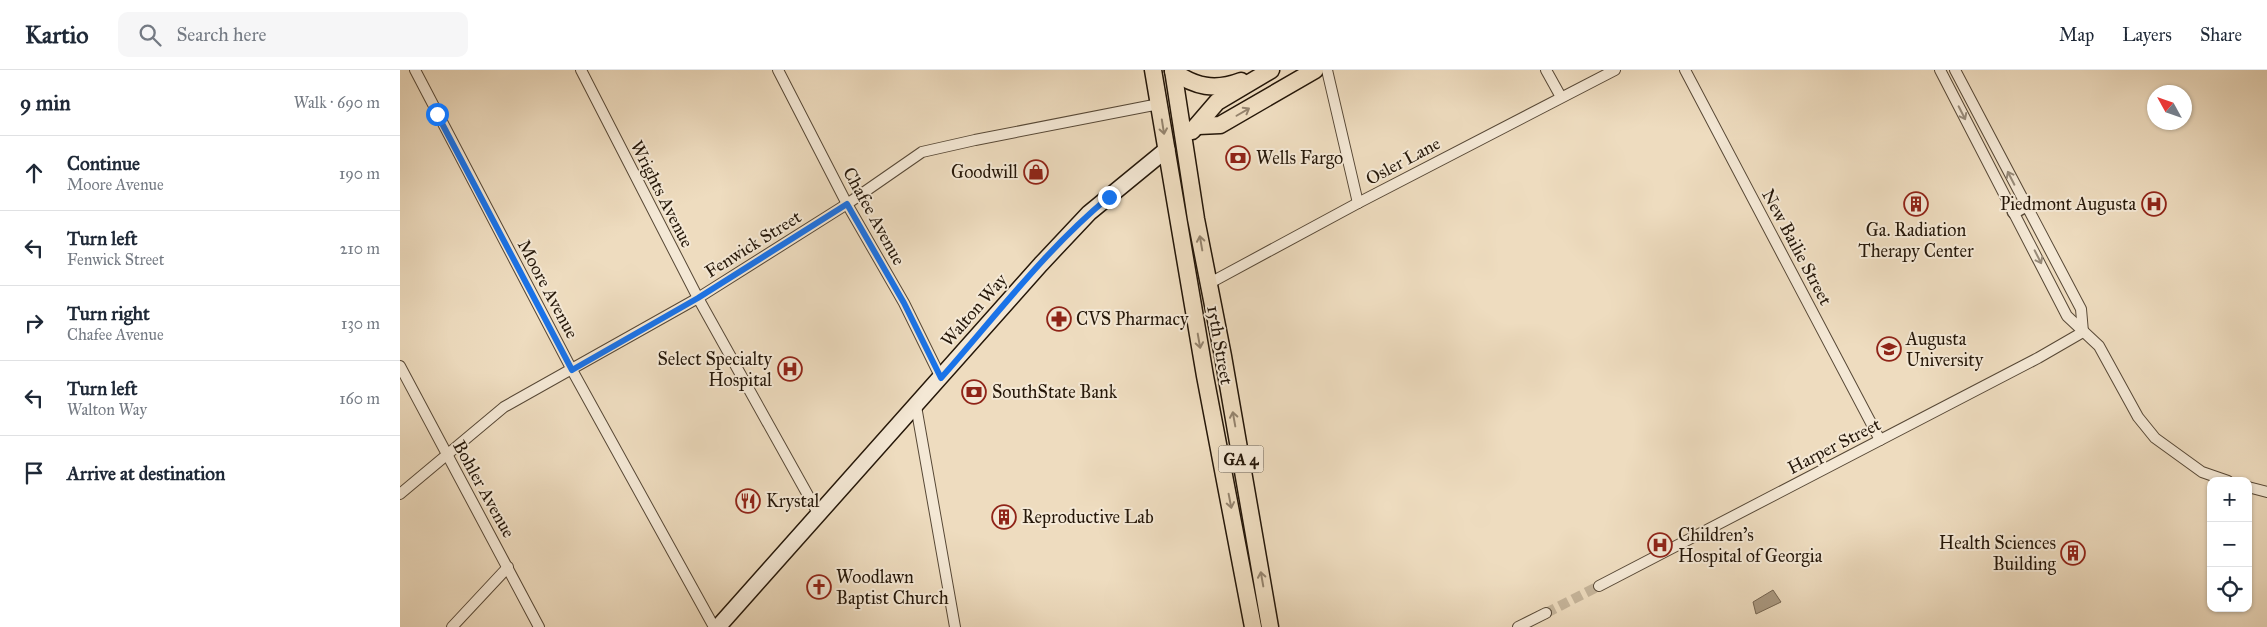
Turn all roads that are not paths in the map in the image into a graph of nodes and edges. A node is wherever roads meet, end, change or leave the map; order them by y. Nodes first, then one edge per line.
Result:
1 (415, 70) edge
2 (581, 70) edge
3 (778, 70) edge
4 (1154, 70) edge
5 (1269, 70) edge
6 (1315, 70) edge
7 (1328, 70) edge
8 (1546, 70) edge
9 (1614, 70) edge
10 (1685, 70) edge
11 (1940, 70) edge
12 (1955, 70) edge
13 (1173, 71) edge
14 (1561, 97) junction
15 (1159, 104) junction
16 (1198, 126) junction
17 (1184, 137) junction
18 (1167, 149) junction
19 (1358, 203) junction
20 (847, 204) junction
21 (2020, 209) junction
22 (1208, 284) junction
23 (698, 298) junction
24 (2083, 332) junction
25 (400, 366) edge
26 (572, 370) junction
27 (941, 378) junction
28 (916, 406) junction
29 (1880, 440) junction
30 (447, 455) junction
31 (2216, 477) edge
32 (2252, 488) edge
33 (2267, 492) edge
34 (400, 494) edge
35 (818, 515) junction
36 (508, 567) junction
37 (1598, 586) tunnel mouth
38 (1546, 613) tunnel mouth
39 (452, 627) edge
40 (539, 627) edge
41 (714, 627) edge
42 (718, 627) edge
43 (955, 627) edge
44 (1253, 627) edge
45 (1270, 627) edge
46 (1518, 627) edge

1 - 26 street, Moore Avenue
2 - 23 street, Wrights Avenue
3 - 20 street, Chafee Avenue
4 - 15 main road, 15th Street
5 - 13 main road
5 - 16 main road, Walton Way
16 -> 6 main road
7 - 19 street
8 - 14 street
9 - 14 street, Osler Lane
10 - 29 street, New Bailie Street
11 -> 21 street
21 -> 12 street
13 - 17 main road, 15th Street
14 - 19 street, Osler Lane
15 -> 18 main road, 15th Street
15 - 20 street, Fenwick Street
16 - 17 main road, Walton Way
17 - 18 main road, Walton Way
22 -> 17 main road, 15th Street / GA 4
18 - 27 main road, Walton Way
18 -> 44 main road, 15th Street / GA 4
19 - 22 street, Osler Lane
20 - 23 street, Fenwick Street
20 - 27 street, Chafee Avenue
21 -> 24 street
21 - 24 street
45 -> 22 main road, 15th Street / GA 4
23 - 26 street, Fenwick Street
23 - 35 street, Wrights Avenue
24 - 29 street, Harper Street
24 - 31 street
25 - 30 street, Bohler Avenue
26 - 30 street, Fenwick Street
26 - 41 street, Moore Avenue
27 - 28 main road, Walton Way
28 - 35 main road, Walton Way
28 - 43 street
29 - 37 street, Harper Street
30 - 34 street, Fenwick Street
30 - 36 street, Bohler Avenue
32 - 33 street
35 - 42 main road, Walton Way
36 - 39 street
36 - 40 street, Bohler Avenue
38 - 46 street

